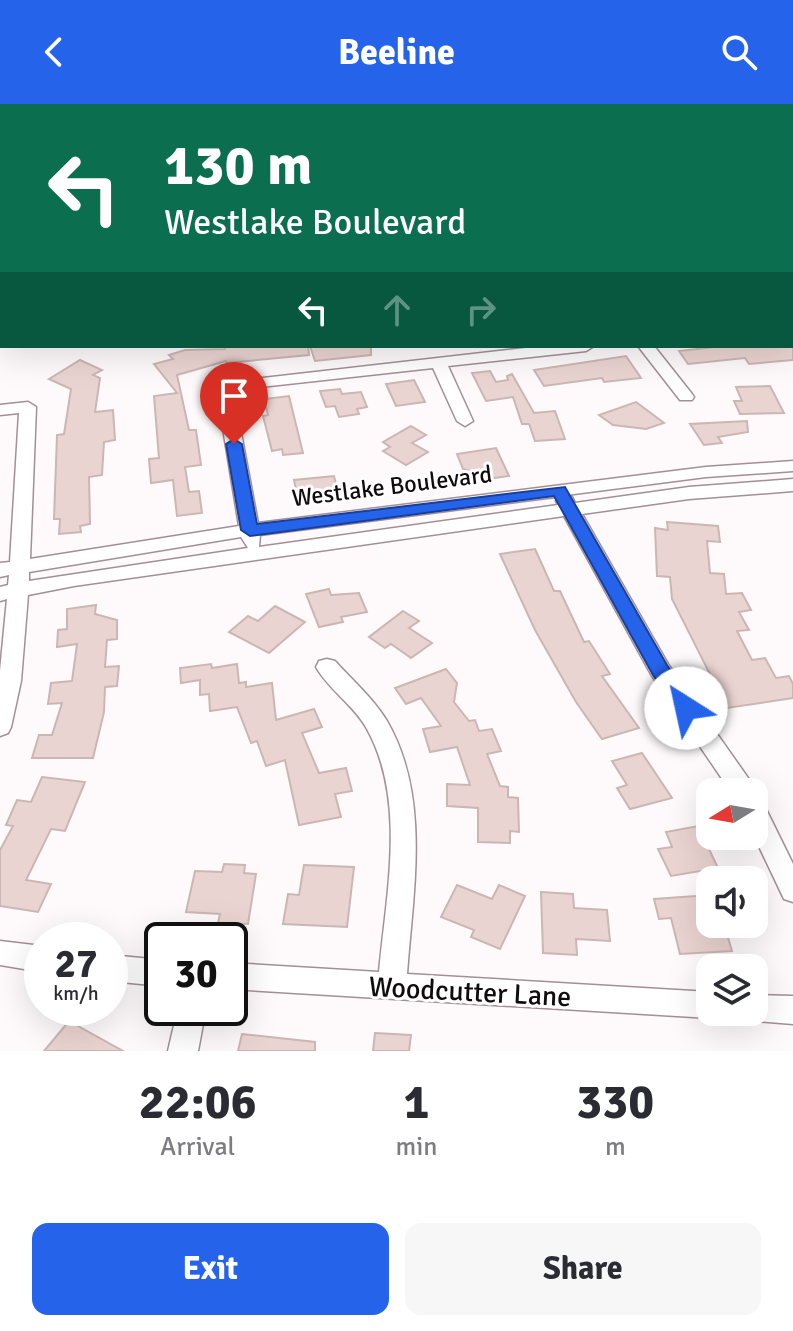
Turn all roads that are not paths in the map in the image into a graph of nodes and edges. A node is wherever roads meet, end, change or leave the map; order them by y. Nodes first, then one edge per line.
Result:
1 (566, 348) edge
2 (648, 348) edge
3 (438, 361) junction
4 (686, 397) dead end
5 (0, 410) edge
6 (465, 421) dead end
7 (793, 466) edge
8 (793, 485) edge
9 (564, 500) junction
10 (250, 530) junction
11 (254, 554) junction
12 (9, 568) edge
13 (9, 592) edge
14 (327, 667) dead end
15 (0, 727) edge
16 (734, 778) edge
17 (768, 839) edge
18 (793, 891) edge
19 (0, 953) edge
20 (24, 956) edge
21 (248, 977) edge
22 (392, 987) junction
23 (696, 1004) edge
24 (768, 1009) edge
25 (793, 1010) edge
26 (188, 1026) edge
27 (183, 1051) edge

1 - 3 street
2 - 4 street
3 - 6 street
3 - 10 street
5 - 12 street
7 - 9 street, Westlake Boulevard
8 - 9 street, Westlake Boulevard
9 - 10 street, Westlake Boulevard
9 - 11 street, Westlake Boulevard
9 - 16 street
10 - 11 street
10 - 12 street, Westlake Boulevard
11 - 13 street, Westlake Boulevard
12 - 13 street
13 - 15 street
14 - 22 street
17 - 18 street
19 - 20 street
21 - 22 street, Woodcutter Lane
22 - 23 street, Woodcutter Lane
24 - 25 street
26 - 27 street

